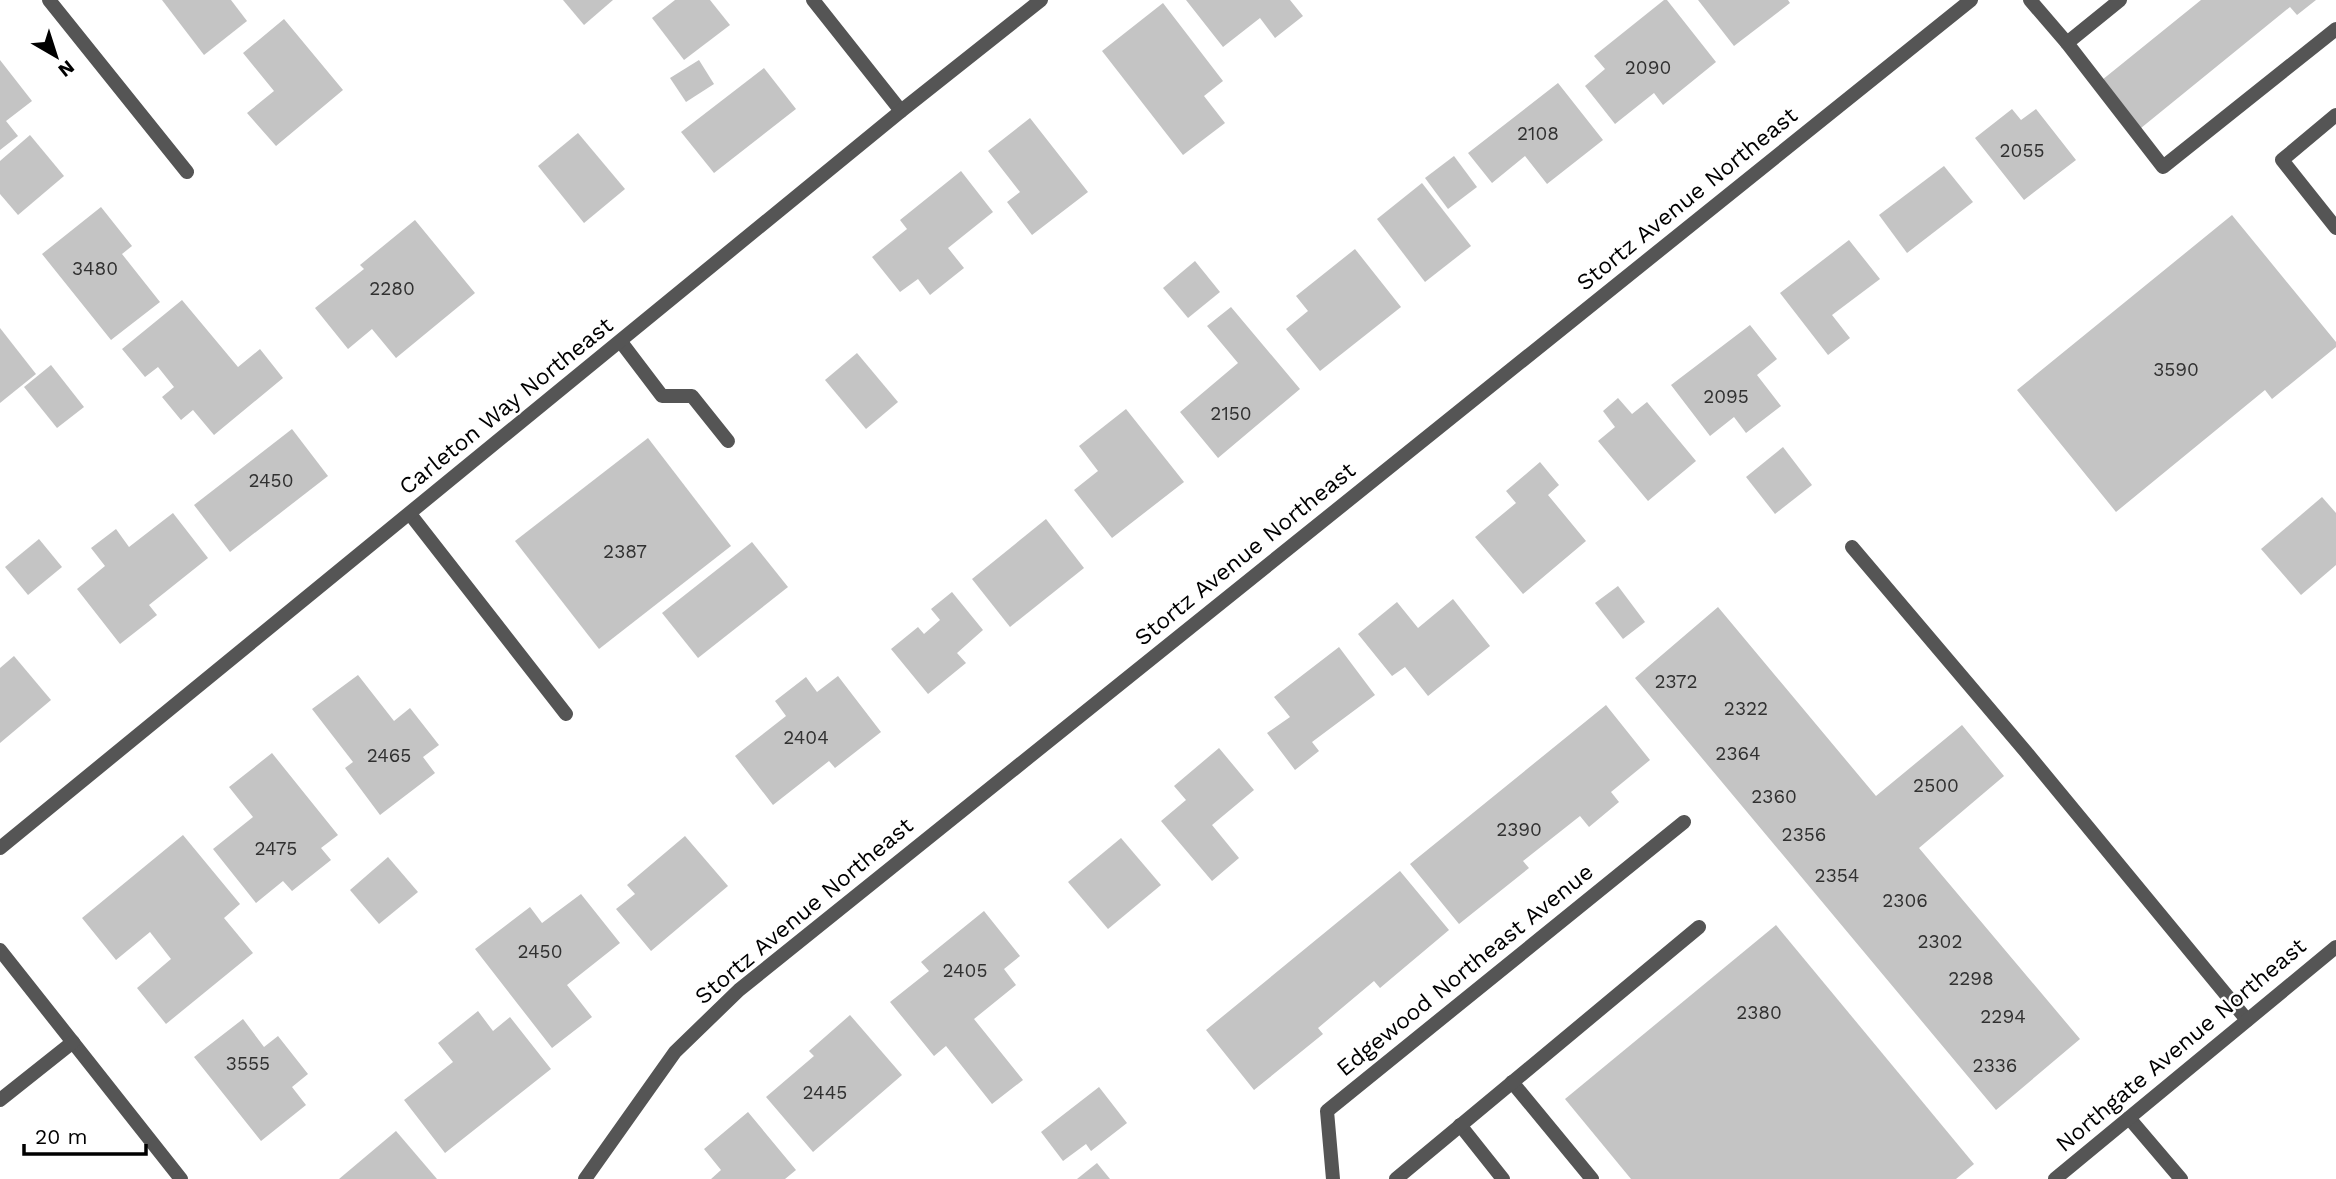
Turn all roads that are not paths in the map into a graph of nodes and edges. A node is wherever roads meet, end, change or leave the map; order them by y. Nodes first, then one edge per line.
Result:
1 (49, 0) edge
2 (813, 0) edge
3 (1041, 0) edge
4 (1971, 0) edge
5 (2030, 0) edge
6 (2120, 0) edge
7 (2336, 29) edge
8 (2067, 43) junction
9 (901, 111) junction
10 (2336, 116) edge
11 (187, 172) dead end
12 (2336, 228) edge
13 (621, 342) junction
14 (728, 442) dead end
15 (410, 514) junction
16 (1853, 547) dead end
17 (566, 714) dead end
18 (1684, 822) dead end
19 (0, 848) edge
20 (1699, 927) dead end
21 (2336, 947) edge
22 (0, 950) edge
23 (2247, 1020) junction
24 (73, 1042) junction
25 (1512, 1082) junction
26 (0, 1100) edge
27 (2129, 1118) junction
28 (1460, 1125) junction
29 (181, 1179) edge
30 (585, 1179) edge
31 (1333, 1179) edge
32 (1396, 1179) edge
33 (1503, 1179) edge
34 (1592, 1179) edge
35 (2055, 1179) edge
36 (2181, 1179) edge

1 - 11 street
2 - 9 street
3 - 9 street, Carleton Way Northeast
4 - 30 street, Stortz Avenue Northeast
5 - 8 street
6 - 8 street
7 - 8 street
9 - 13 street, Carleton Way Northeast
10 - 12 street
13 - 14 street
13 - 15 street, Carleton Way Northeast
15 - 17 street
15 - 19 street, Carleton Way Northeast
16 - 23 street
18 - 31 street, Edgewood Northeast Avenue
20 - 25 street
21 - 23 street, Northgate Avenue Northeast
22 - 24 street
23 - 27 street, Northgate Avenue Northeast
24 - 26 street
24 - 29 street
25 - 28 street
25 - 34 street
27 - 35 street, Northgate Avenue Northeast
27 - 36 street
28 - 32 street
28 - 33 street

